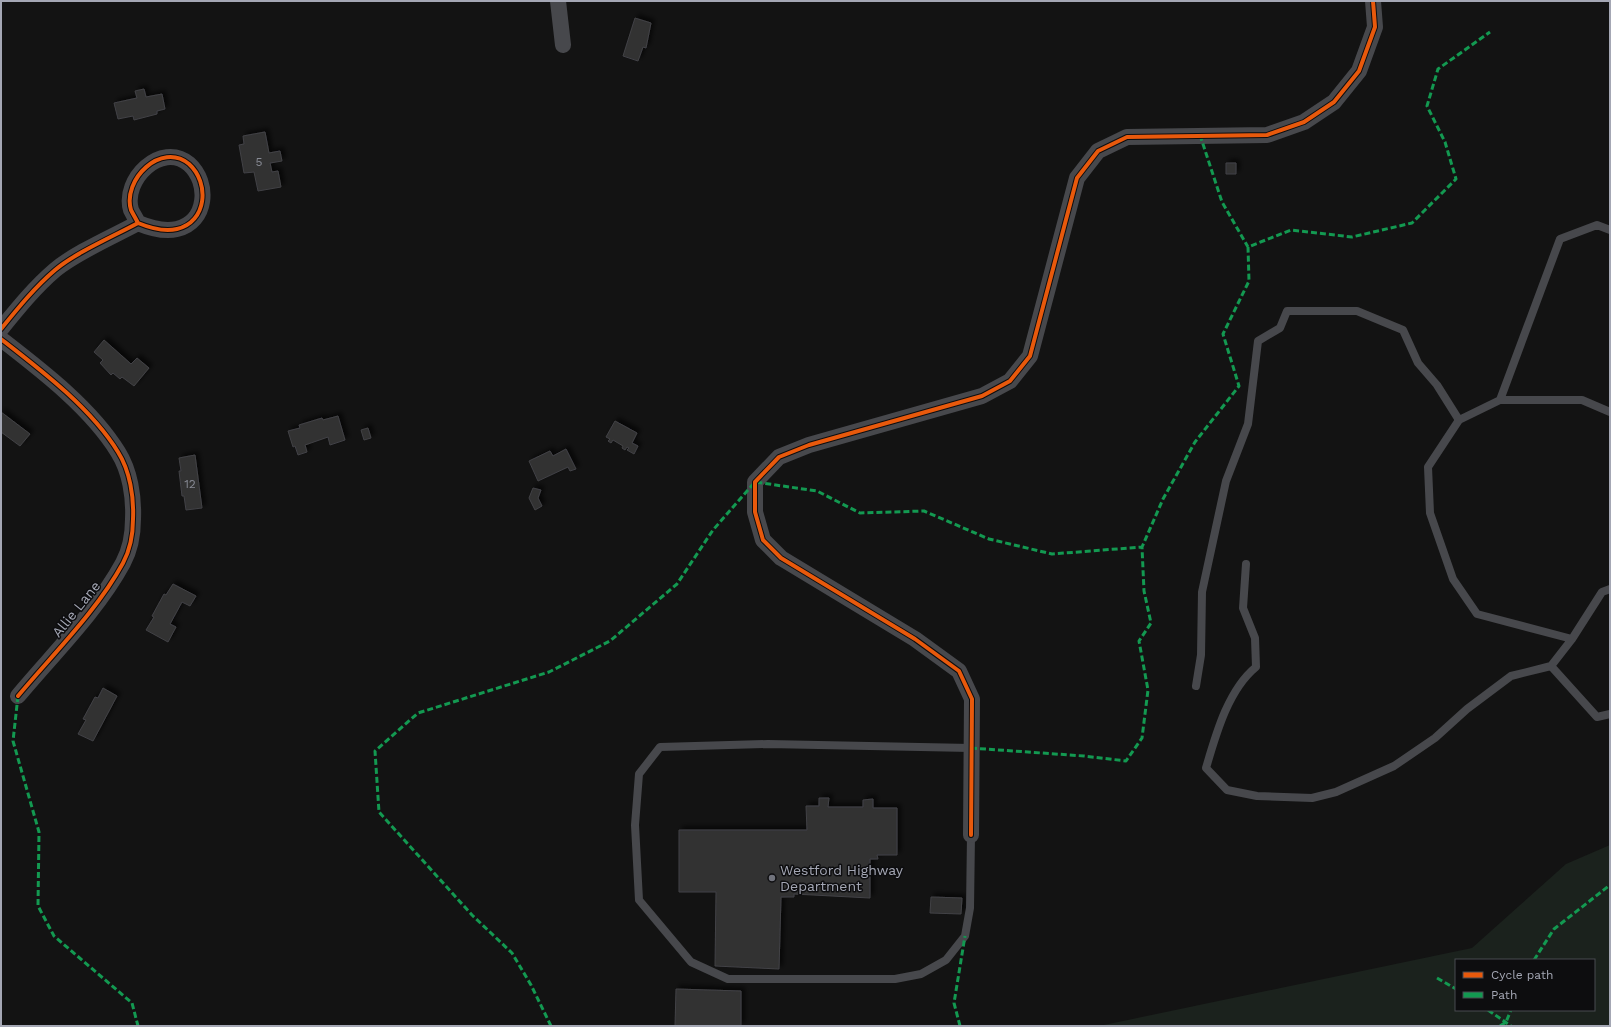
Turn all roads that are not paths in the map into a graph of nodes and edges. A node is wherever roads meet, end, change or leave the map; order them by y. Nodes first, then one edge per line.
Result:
1 (558, 1) edge
2 (1373, 1) edge
3 (563, 45) dead end
4 (138, 223) junction
5 (1610, 230) edge
6 (1, 328) edge
7 (1, 338) edge
8 (1500, 400) junction
9 (1610, 412) edge
10 (1459, 420) junction
11 (1246, 564) dead end
12 (1610, 589) edge
13 (1572, 639) junction
14 (1551, 666) junction
15 (1196, 686) dead end
16 (18, 696) dead end
17 (1610, 714) edge
18 (972, 748) junction
19 (971, 836) joint

1 - 3 street
2 - 18 street
4 - 4 street
4 - 6 street
5 - 8 lane
7 - 16 street, Allie Lane
8 - 9 lane
8 - 10 lane
10 - 13 lane
10 - 15 lane
11 - 14 lane
12 - 13 lane
13 - 14 lane
14 - 17 lane
18 - 19 street
18 - 19 lane

